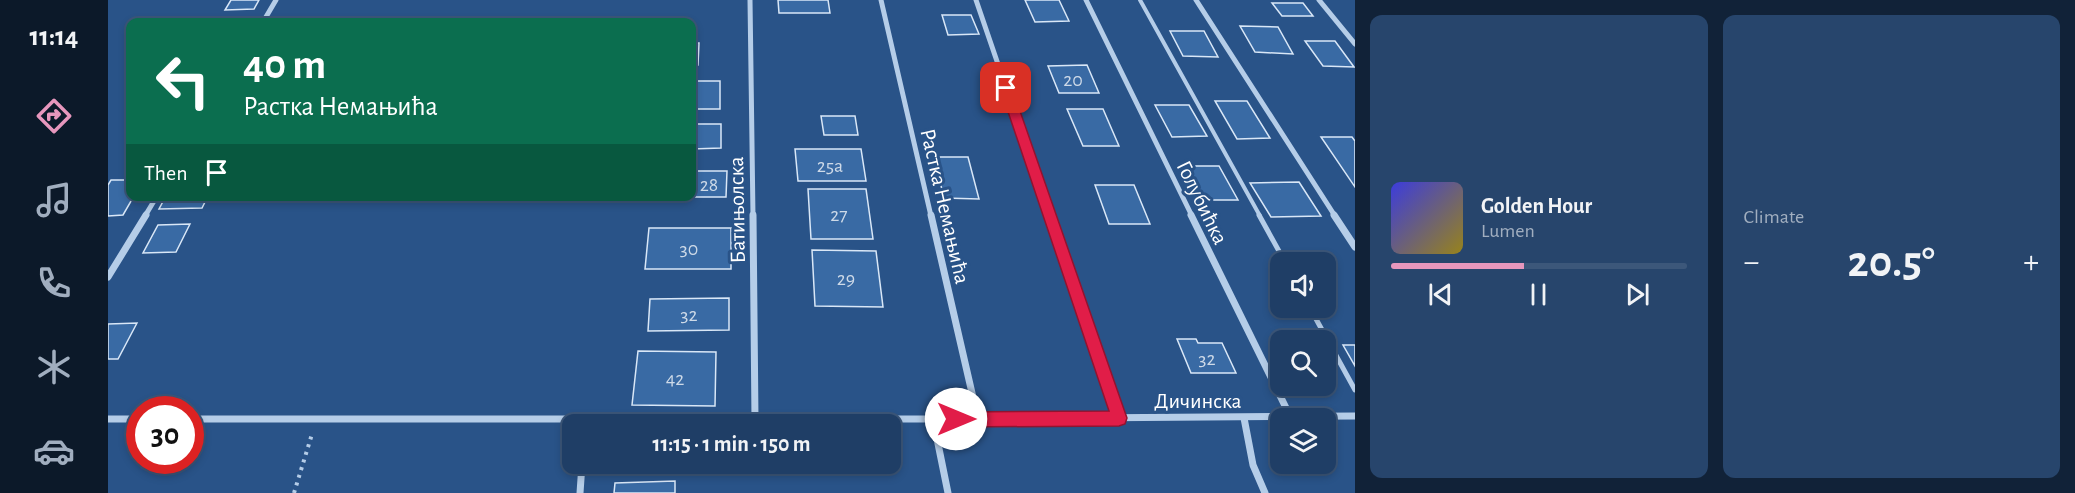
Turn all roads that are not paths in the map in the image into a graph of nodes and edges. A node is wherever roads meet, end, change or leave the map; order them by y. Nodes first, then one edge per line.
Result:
1 (276, 0) edge
2 (750, 0) edge
3 (881, 0) edge
4 (976, 0) edge
5 (1086, 0) edge
6 (1140, 0) edge
7 (1196, 0) edge
8 (1319, 0) edge
9 (265, 18) edge
10 (1355, 44) edge
11 (154, 201) edge
12 (1355, 247) edge
13 (1279, 252) edge
14 (108, 277) edge
15 (1315, 318) edge
16 (1355, 390) edge
17 (1286, 408) edge
18 (755, 414) edge
19 (1355, 416) edge
20 (1336, 417) edge
21 (1119, 418) junction
22 (1244, 418) junction
23 (1270, 418) edge
24 (108, 419) edge
25 (126, 419) edge
26 (204, 419) edge
27 (901, 419) edge
28 (933, 419) junction
29 (978, 419) junction
30 (562, 422) edge
31 (581, 474) edge
32 (580, 493) edge
33 (948, 493) edge
34 (1265, 493) edge

1 - 9 street
2 - 18 street, Батињолска
3 - 29 street, Растка Немањића
4 - 21 street
5 - 17 street, Голубићка
6 - 13 lane
7 - 12 street
8 - 10 street
11 - 14 street
15 - 16 lane
19 - 20 street, Дичинска
21 - 22 street, Дичинска
21 - 29 street, Дичинска
22 - 23 street, Дичинска
22 - 34 street
24 - 25 street
26 - 30 street, Дичинска
27 - 28 street, Дичинска
28 - 29 street, Дичинска
28 - 33 street
31 - 32 street

